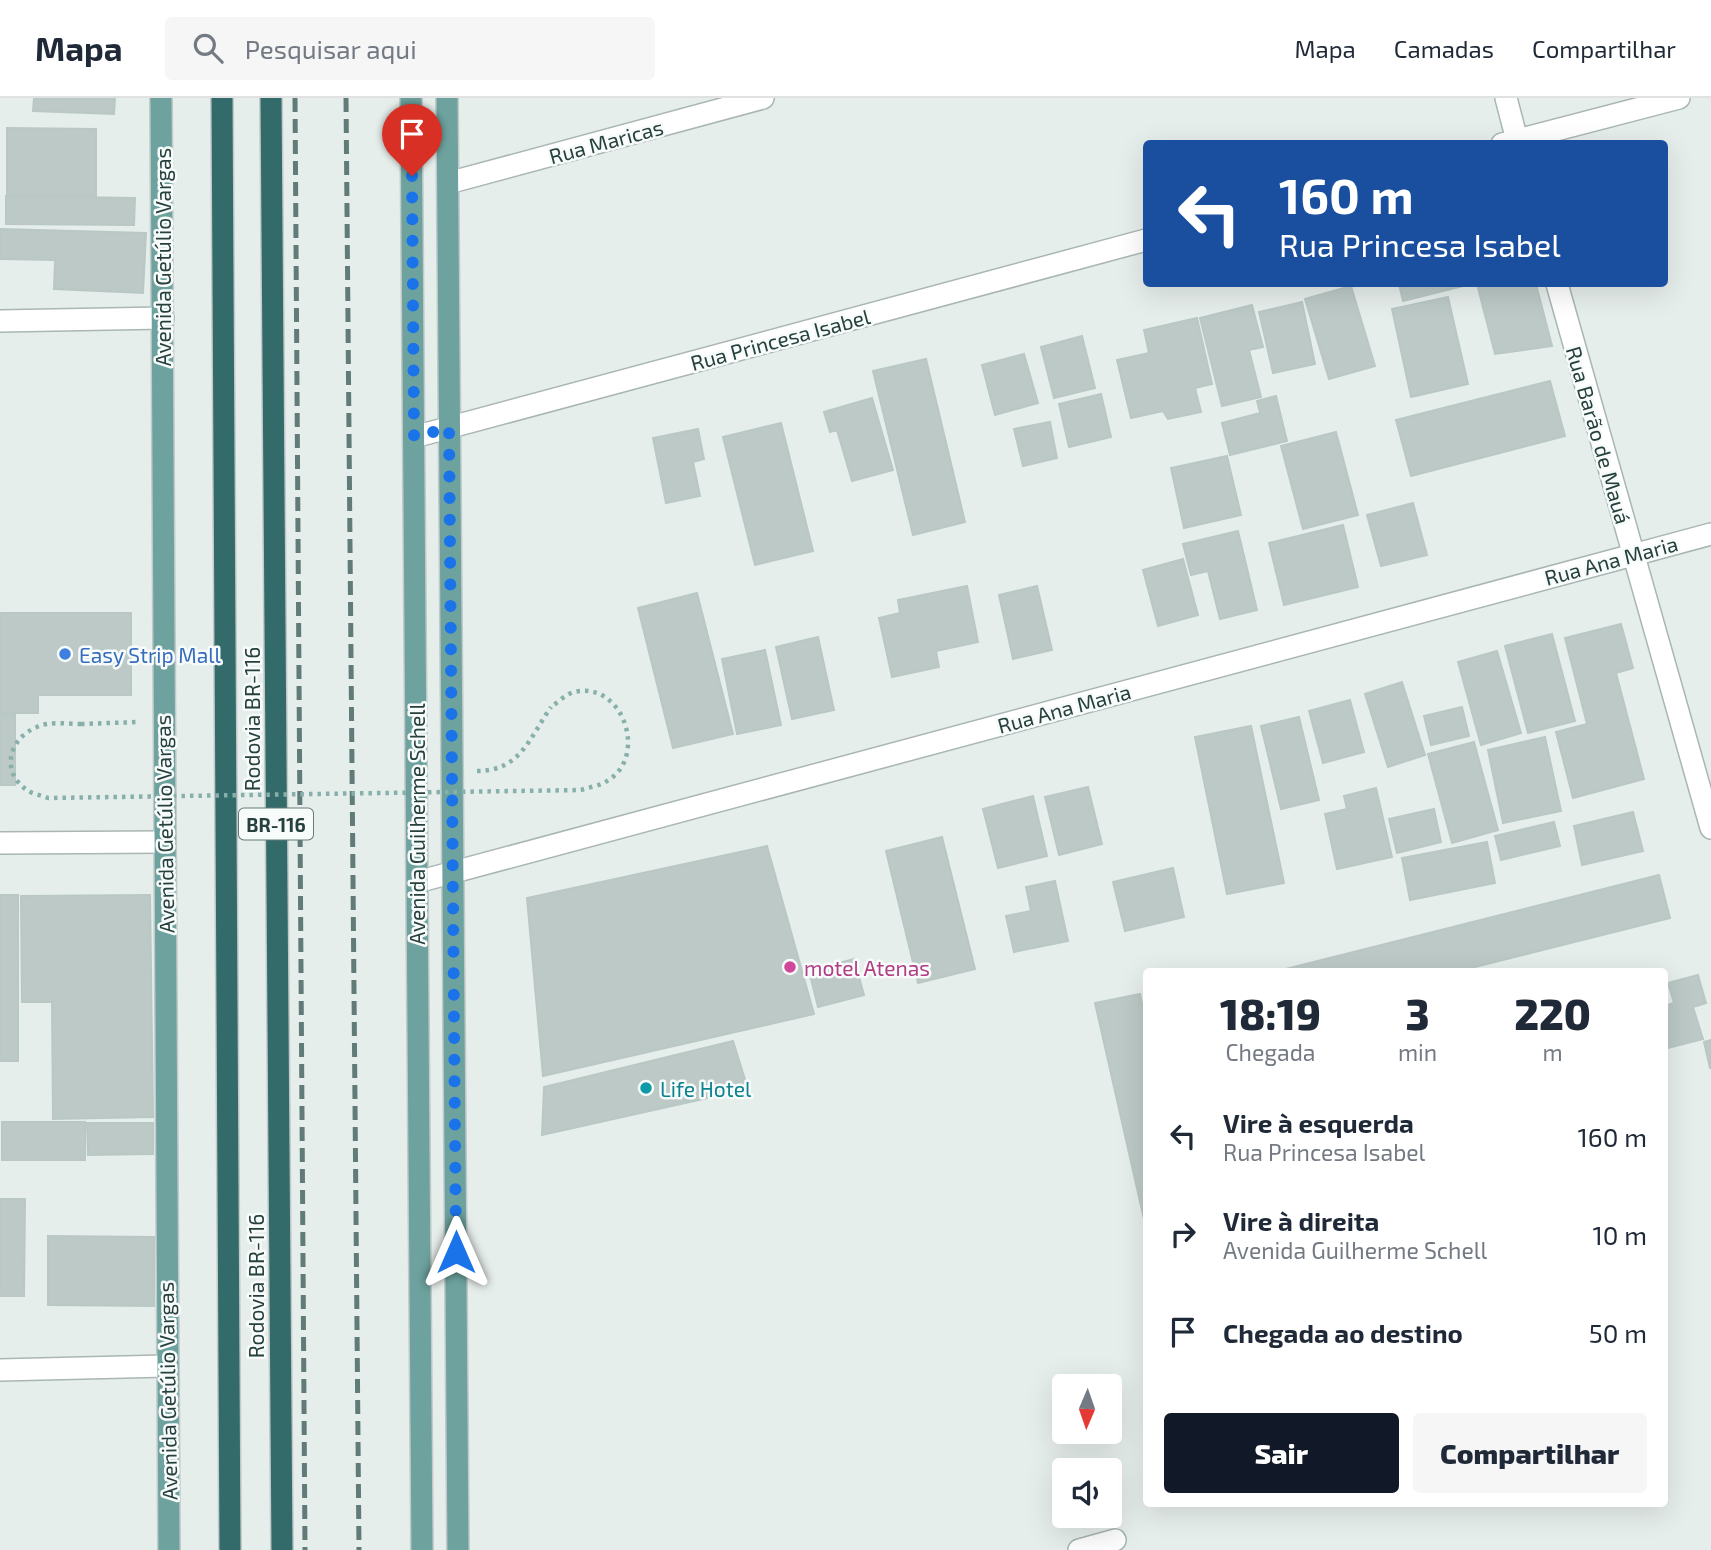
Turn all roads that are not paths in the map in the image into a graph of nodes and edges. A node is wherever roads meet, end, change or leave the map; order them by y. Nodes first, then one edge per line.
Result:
1 (160, 98) edge
2 (222, 98) edge
3 (271, 98) edge
4 (411, 98) edge
5 (447, 98) edge
6 (764, 98) edge
7 (1506, 98) edge
8 (1679, 98) edge
9 (1512, 140) edge
10 (1520, 140) edge
11 (448, 183) junction
12 (1143, 241) edge
13 (1558, 287) edge
14 (163, 318) junction
15 (0, 321) edge
16 (449, 428) junction
17 (414, 437) junction
18 (1711, 534) edge
19 (1632, 554) junction
20 (1711, 828) edge
21 (165, 842) junction
22 (0, 843) edge
23 (453, 873) junction
24 (417, 882) junction
25 (166, 1366) junction
26 (0, 1370) edge
27 (1115, 1540) dead end
28 (169, 1550) edge
29 (230, 1550) edge
30 (282, 1550) edge
31 (422, 1550) edge
32 (458, 1550) edge
33 (1079, 1550) edge

1 - 14 main road, Avenida Getúlio Vargas
2 - 29 highway, Rodovia BR-116 / BR-116
3 - 30 highway, Rodovia BR-116 / BR-116
4 - 17 main road, Avenida Guilherme Schell
5 - 11 main road, Avenida Guilherme Schell
6 - 11 street, Rua Maricas
7 - 9 street
8 - 10 street
11 - 16 main road, Avenida Guilherme Schell
12 - 16 street, Rua Princesa Isabel
13 - 19 street, Rua Barão de Mauá
14 - 15 street
14 - 21 main road, Avenida Getúlio Vargas
16 - 17 street, Rua Princesa Isabel
16 - 23 main road, Avenida Guilherme Schell
17 - 24 main road, Avenida Guilherme Schell
18 - 19 street, Rua Ana Maria
19 - 20 street, Rua Barão de Mauá
19 - 23 street, Rua Ana Maria
21 - 22 street
21 - 25 main road, Avenida Getúlio Vargas
23 - 24 street, Rua Ana Maria
23 - 32 main road, Avenida Guilherme Schell
24 - 31 main road, Avenida Guilherme Schell
25 - 26 street
25 - 28 main road, Avenida Getúlio Vargas
27 - 33 street

